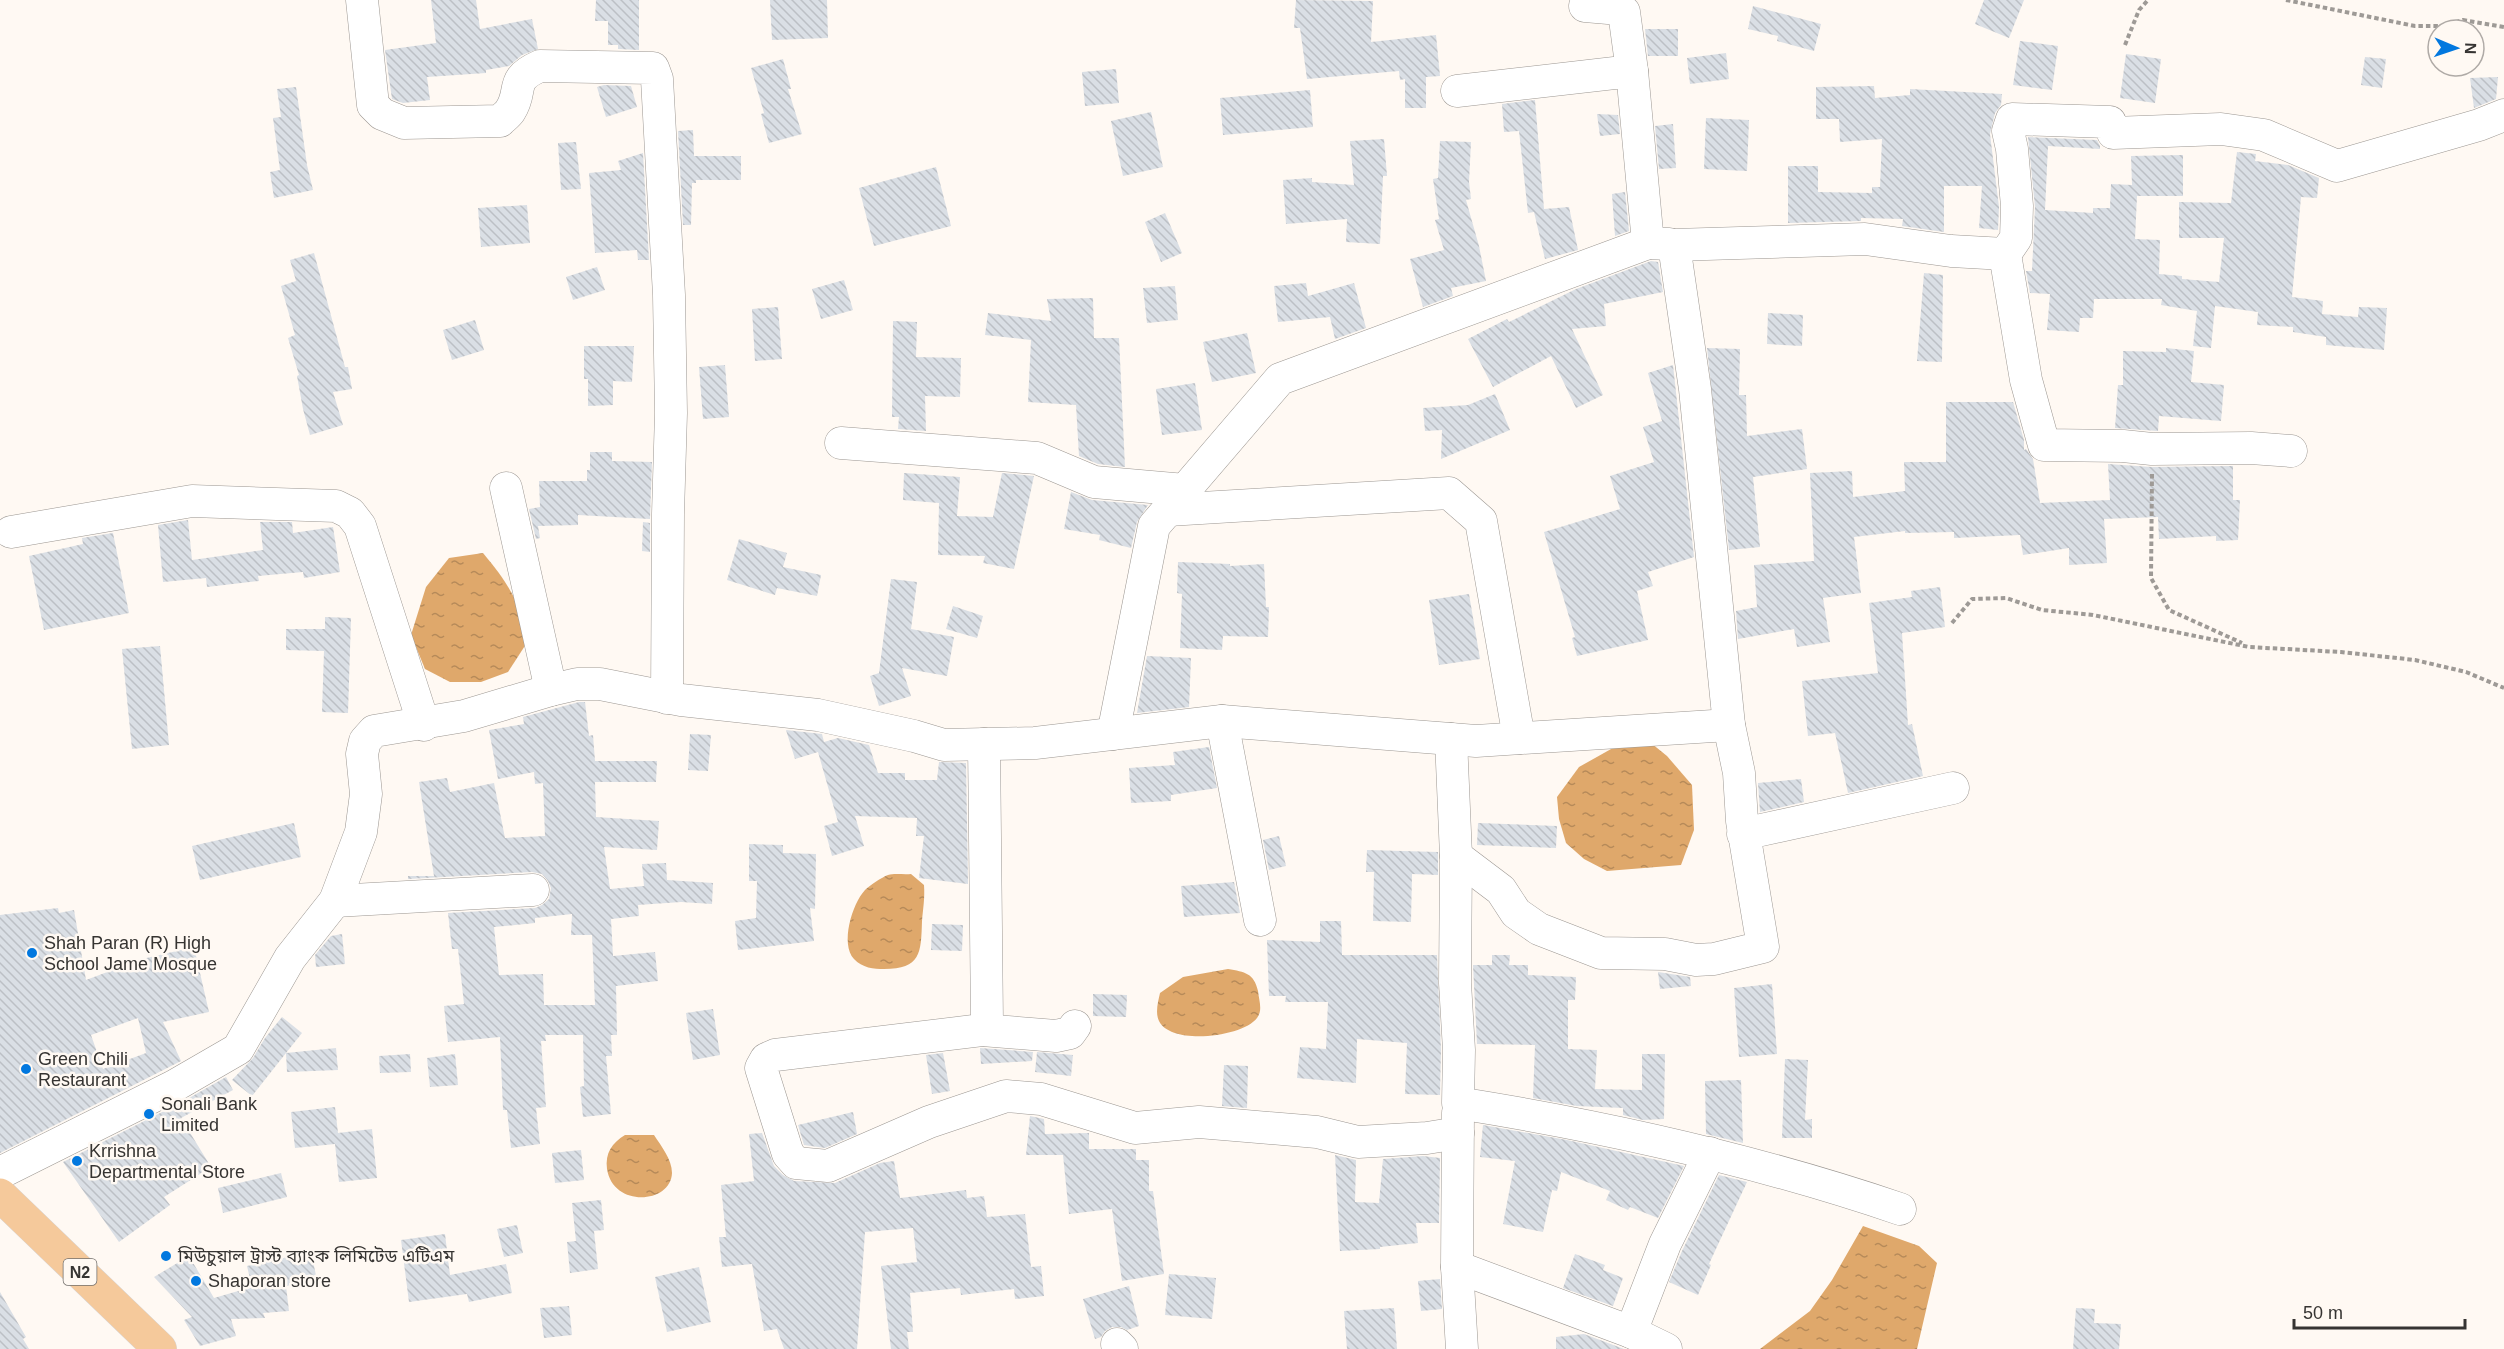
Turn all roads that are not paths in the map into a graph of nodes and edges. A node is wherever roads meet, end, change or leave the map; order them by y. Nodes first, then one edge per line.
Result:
1 (363, 0) edge
2 (1585, 6) dead end
3 (1632, 71) junction
4 (1457, 91) dead end
5 (2504, 115) edge
6 (1661, 244) junction
7 (2005, 254) junction
8 (842, 442) dead end
9 (2291, 451) dead end
10 (506, 488) dead end
11 (1176, 500) junction
12 (11, 532) dead end
13 (551, 690) junction
14 (667, 698) junction
15 (1222, 721) junction
16 (424, 725) junction
17 (1729, 725) junction
18 (1113, 734) junction
19 (1519, 738) junction
20 (1451, 739) junction
21 (984, 744) junction
22 (1953, 788) dead end
23 (1743, 834) junction
24 (1456, 856) junction
25 (533, 890) dead end
26 (335, 902) junction
27 (1260, 920) dead end
28 (1075, 1026) dead end
29 (982, 1030) junction
30 (1458, 1118) junction
31 (1710, 1153) junction
32 (0, 1173) edge
33 (0, 1195) edge
34 (1900, 1209) dead end
35 (1457, 1267) junction
36 (1631, 1332) junction
37 (160, 1349) edge
38 (1462, 1349) edge
39 (1666, 1349) edge

1 - 14 street
2 - 3 street
3 - 4 street
3 - 6 street
5 - 7 street
6 - 7 street
6 - 11 street
6 - 17 street
7 - 9 street
8 - 11 street
10 - 13 street
11 - 18 street
11 - 19 street
12 - 16 street
13 - 14 street
13 - 16 street
14 - 21 street
15 - 18 street
15 - 20 street
15 - 27 street
16 - 26 street
17 - 19 street
17 - 23 street
18 - 21 street
19 - 20 street
20 - 24 street
21 - 29 street
22 - 23 street
23 - 24 street
24 - 30 street
25 - 26 street
26 - 32 street
28 - 29 street
29 - 30 street
30 - 31 street
30 - 35 street
31 - 34 street
31 - 36 street
33 - 37 highway, N2
35 - 36 street
35 - 38 street
36 - 39 street

